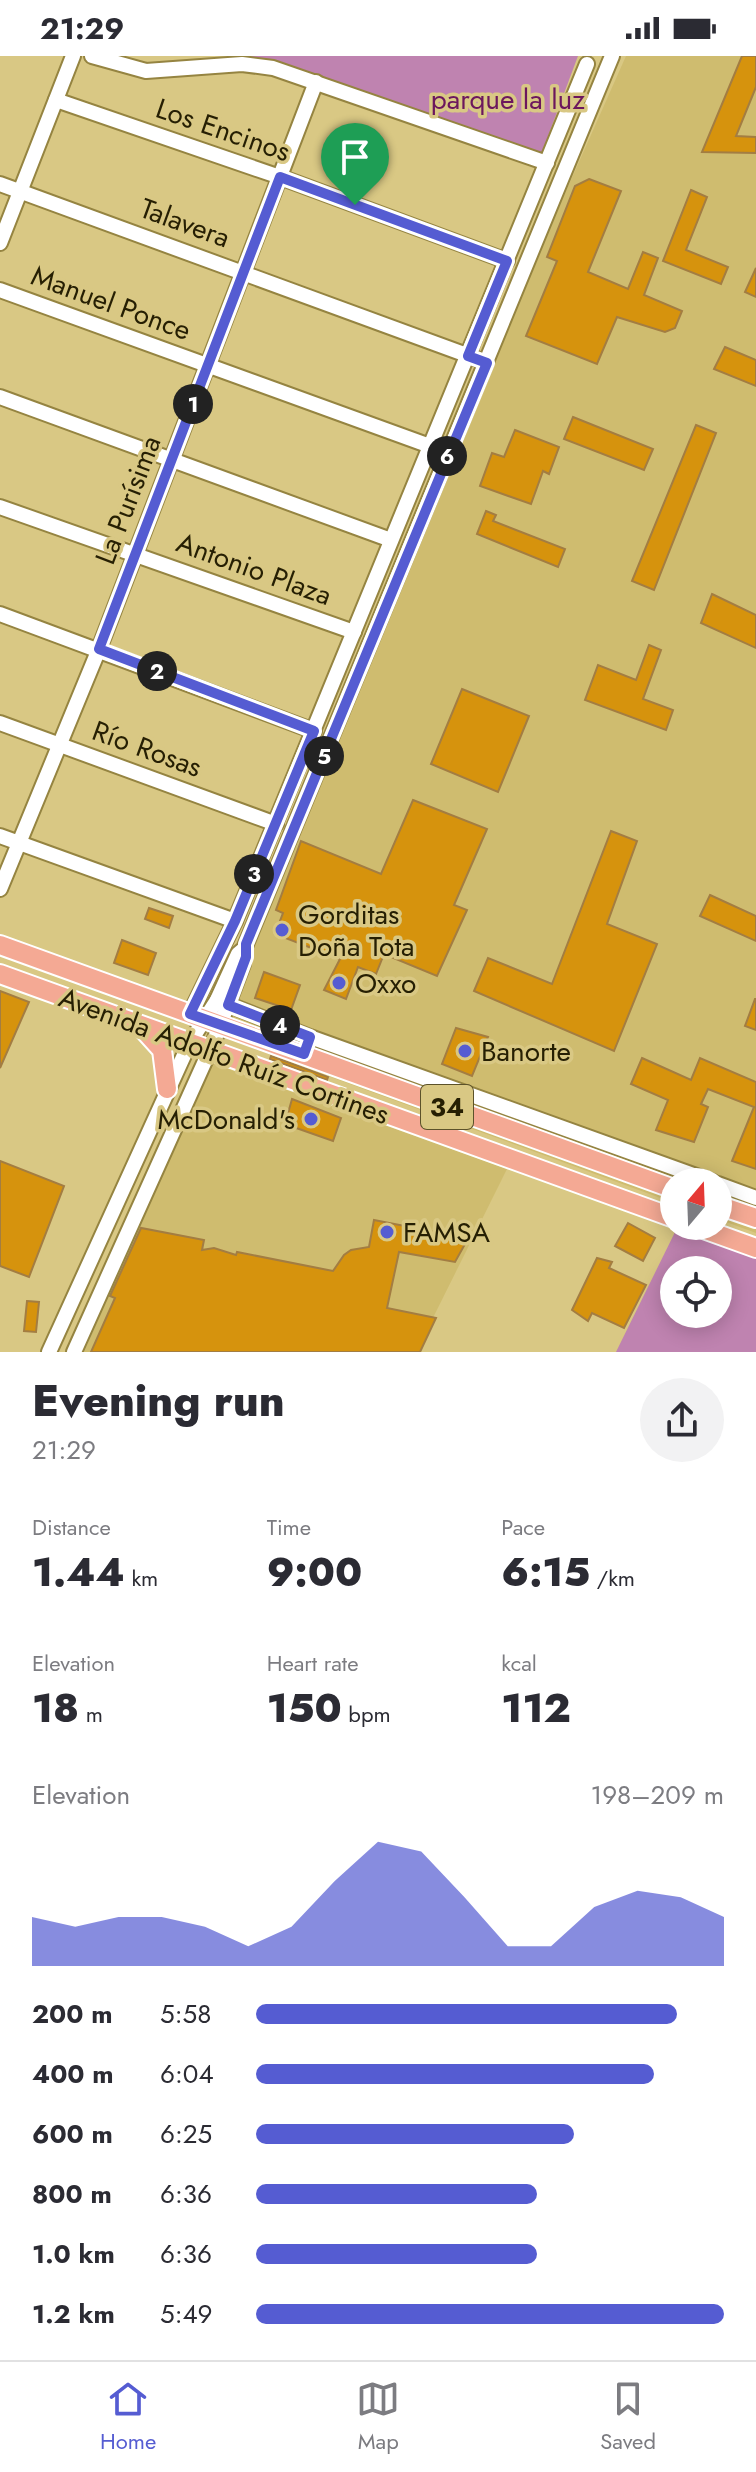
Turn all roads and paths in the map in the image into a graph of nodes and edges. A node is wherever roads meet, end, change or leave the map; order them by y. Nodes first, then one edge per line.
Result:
1 (73, 56) edge
2 (92, 56) edge
3 (612, 56) edge
4 (587, 64) dead end
5 (316, 82) junction
6 (56, 100) junction
7 (579, 136) junction
8 (549, 156) junction
9 (280, 177) junction
10 (0, 184) edge
11 (20, 191) junction
12 (0, 243) edge
13 (507, 261) junction
14 (243, 271) junction
15 (0, 290) edge
16 (468, 356) junction
17 (487, 363) junction
18 (208, 366) junction
19 (0, 397) edge
20 (430, 446) junction
21 (172, 460) junction
22 (0, 507) edge
23 (391, 540) junction
24 (136, 554) junction
25 (0, 614) edge
26 (354, 632) junction
27 (99, 649) junction
28 (345, 655) junction
29 (364, 662) junction
30 (0, 723) edge
31 (314, 731) junction
32 (61, 744) junction
33 (276, 824) junction
34 (0, 836) edge
35 (20, 843) junction
36 (286, 846) junction
37 (257, 869) junction
38 (0, 889) edge
39 (235, 921) junction
40 (0, 945) edge
41 (0, 974) edge
42 (222, 1002) junction
43 (205, 1020) junction
44 (138, 1025) junction
45 (190, 1042) junction
46 (307, 1045) junction
47 (210, 1050) junction
48 (167, 1089) junction
49 (672, 1168) edge
50 (660, 1184) edge
51 (732, 1189) edge
52 (756, 1198) edge
53 (732, 1209) edge
54 (660, 1213) edge
55 (752, 1214) edge
56 (732, 1239) edge
57 (756, 1248) edge
58 (49, 1352) edge
59 (74, 1352) edge

1 - 6 street
2 - 5 street
3 - 7 street
4 - 8 street
5 - 8 street
5 - 9 street, La Purísima
6 - 9 street, Los Encinos
6 - 11 street
7 - 8 street
7 - 17 street
8 - 13 street
9 - 13 street, Los Encinos
9 - 14 street, La Purísima
10 - 11 street, Talavera
11 - 12 street
11 - 14 street, Talavera
13 - 16 street
14 - 16 street, Talavera
14 - 18 street, La Purísima
15 - 18 street, Manuel Ponce
16 - 17 street, Talavera
16 - 20 street
17 - 29 street
18 - 20 street, Manuel Ponce
18 - 21 street, La Purísima
19 - 21 street
20 - 23 street
21 - 23 street
21 - 24 street, La Purísima
22 - 24 street, Antonio Plaza
23 - 26 street
24 - 26 street, Antonio Plaza
24 - 27 street, La Purísima
25 - 27 street
26 - 28 street
27 - 31 street
27 - 32 street, La Purísima
28 - 29 street
28 - 31 street
29 - 36 street
30 - 32 street, Río Rosas
31 - 33 street
32 - 33 street, Río Rosas
32 - 35 street, La Purísima
33 - 37 street
34 - 35 street
35 - 38 street, La Purísima
35 - 39 street
36 - 37 street
36 - 42 street
37 - 39 street
39 - 43 street
40 - 43 main road, Avenida Adolfo Ruíz Cortines / 34
41 - 44 main road, Avenida Adolfo Ruíz Cortines / 34
42 - 43 street
42 - 46 street
43 - 45 street
43 - 46 main road, Avenida Adolfo Ruíz Cortines / 34
43 - 47 street
44 - 45 main road, Avenida Adolfo Ruíz Cortines / 34
44 - 48 main road
45 - 47 main road, Avenida Adolfo Ruíz Cortines / 34
45 - 48 street
46 - 49 street
46 - 50 main road, Avenida Adolfo Ruíz Cortines / 34
47 - 54 main road, Avenida Adolfo Ruíz Cortines / 34
47 - 59 street
48 - 58 street
51 - 52 street
53 - 55 main road
56 - 57 main road

